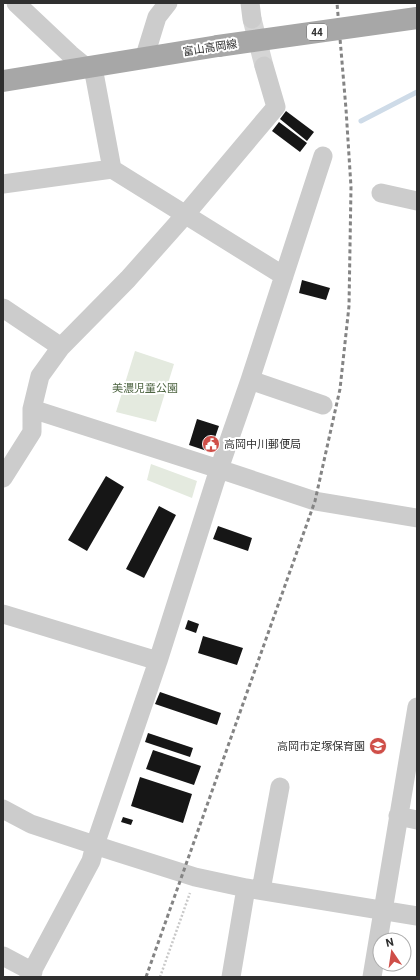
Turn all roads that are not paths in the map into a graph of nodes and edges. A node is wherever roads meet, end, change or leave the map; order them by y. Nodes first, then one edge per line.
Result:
1 (16, 3) edge
2 (168, 3) edge
3 (417, 18) edge
4 (144, 59) junction
5 (264, 66) tunnel mouth
6 (89, 67) junction
7 (3, 81) edge
8 (323, 156) dead end
9 (112, 169) junction
10 (3, 184) edge
11 (380, 193) dead end
12 (417, 201) edge
13 (185, 215) junction
14 (284, 276) junction
15 (3, 308) edge
16 (61, 347) junction
17 (250, 380) junction
18 (324, 405) dead end
19 (32, 409) junction
20 (219, 469) junction
21 (3, 478) edge
22 (417, 518) edge
23 (3, 614) edge
24 (158, 661) junction
25 (417, 707) edge
26 (280, 786) dead end
27 (3, 810) edge
28 (398, 816) junction
29 (417, 820) edge
30 (95, 845) junction
31 (253, 889) junction
32 (383, 911) junction
33 (417, 916) edge
34 (3, 956) edge
35 (31, 974) edge
36 (231, 977) edge
37 (372, 977) edge

1 - 6 street
2 - 4 street
3 - 4 main road, 富山高岡線 / 44, bridge
4 - 6 main road, 富山高岡線 / 44
5 - 13 street
6 - 7 main road, 富山高岡線 / 44
6 - 9 street
8 - 14 street
9 - 10 street
9 - 13 street
11 - 12 street
13 - 14 street
13 - 16 street
14 - 17 street
15 - 16 street
16 - 19 street
17 - 18 street
17 - 20 street
19 - 20 street
19 - 21 street
20 - 22 street
20 - 24 street
23 - 24 street
24 - 30 street
25 - 28 street
26 - 31 street
27 - 30 street
28 - 29 street
28 - 32 street
30 - 31 street
30 - 35 street
31 - 32 street
31 - 36 street
32 - 33 street
32 - 37 street
34 - 35 street

